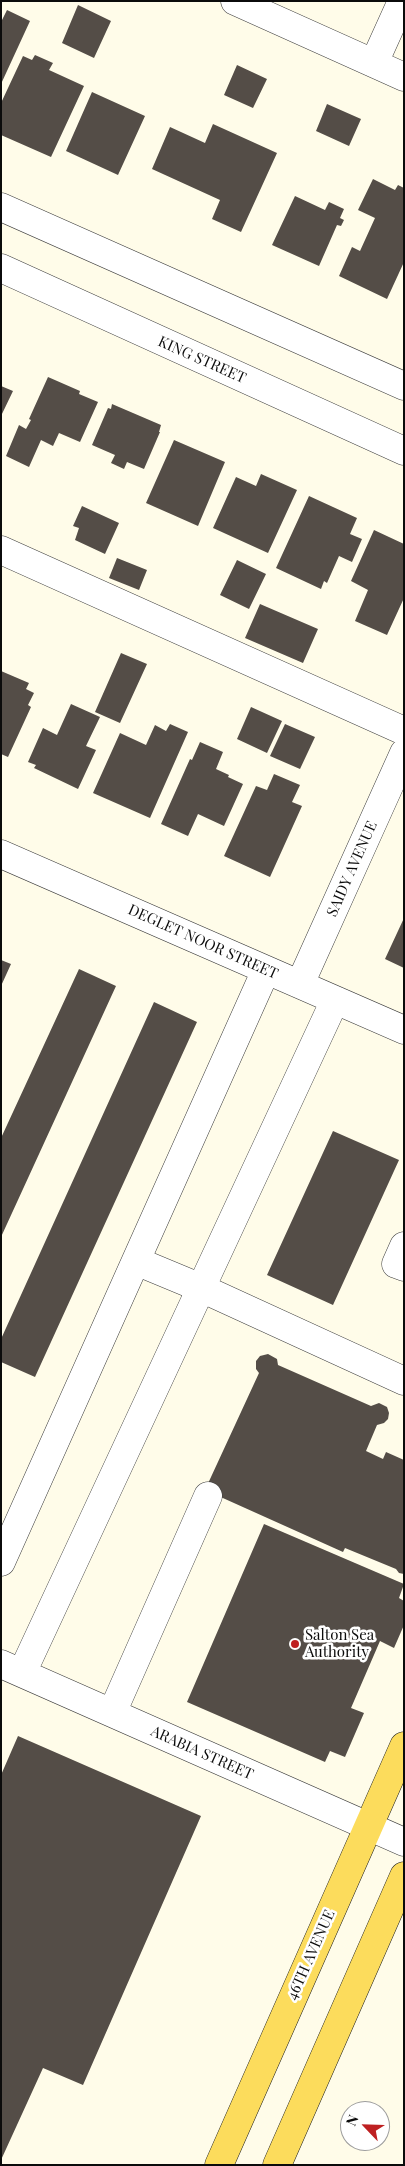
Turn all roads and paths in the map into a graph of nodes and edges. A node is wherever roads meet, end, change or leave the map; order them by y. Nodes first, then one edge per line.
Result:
1 (235, 1) edge
2 (402, 1) edge
3 (374, 63) junction
4 (404, 77) edge
5 (1, 208) edge
6 (1, 268) edge
7 (404, 386) edge
8 (404, 451) edge
9 (1, 550) edge
10 (404, 731) edge
11 (404, 753) edge
12 (1, 854) edge
13 (266, 970) junction
14 (300, 984) junction
15 (335, 1000) junction
16 (404, 1030) edge
17 (404, 1246) edge
18 (136, 1261) junction
19 (404, 1267) edge
20 (201, 1288) junction
21 (404, 1381) edge
22 (208, 1496) dead end
23 (1, 1562) edge
24 (12, 1668) edge
25 (112, 1713) junction
26 (404, 1746) edge
27 (368, 1827) junction
28 (404, 1842) edge
29 (404, 1876) edge
30 (219, 2165) edge
31 (277, 2165) edge

1 - 3 street
2 - 3 street
3 - 4 street
5 - 7 street
6 - 8 street, KING STREET
9 - 10 street
11 - 14 street, SAIDY AVENUE
12 - 13 street, DEGLET NOOR STREET
13 - 14 street, DEGLET NOOR STREET
13 - 18 street
14 - 15 street, DEGLET NOOR STREET
15 - 16 street, DEGLET NOOR STREET
15 - 20 street
17 - 19 street
18 - 20 street
18 - 23 street
20 - 21 street
20 - 24 street
22 - 25 street
24 - 25 street, ARABIA STREET
25 - 27 street, ARABIA STREET
26 - 27 main road, 46TH AVENUE
27 - 28 street, ARABIA STREET
27 - 30 main road, 46TH AVENUE
29 - 31 main road

